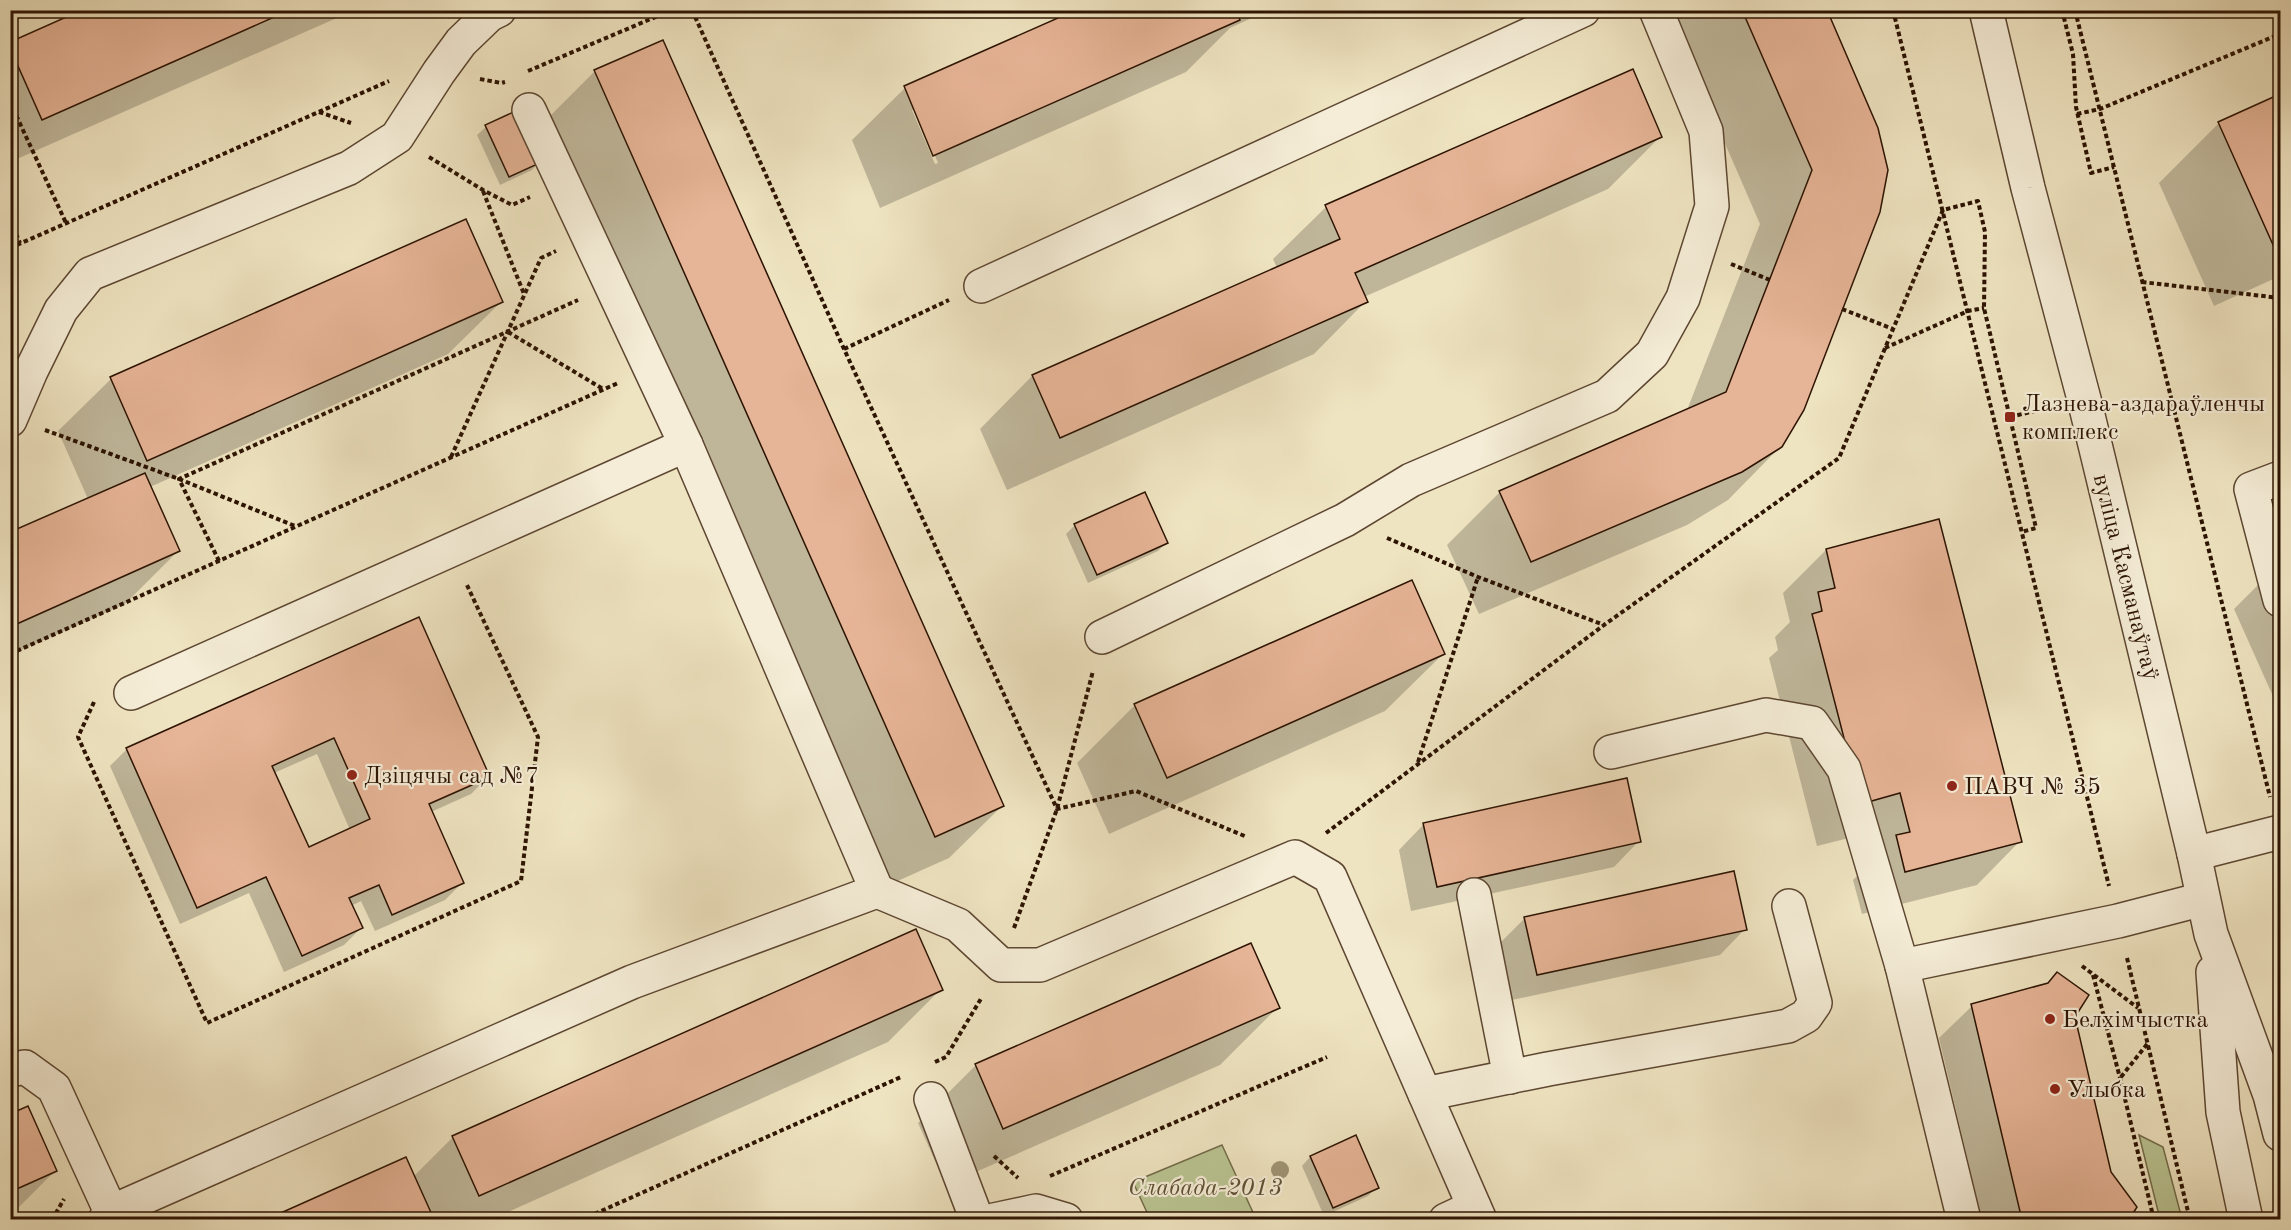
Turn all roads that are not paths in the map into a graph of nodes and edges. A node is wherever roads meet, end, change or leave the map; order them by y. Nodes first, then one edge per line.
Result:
1 (499, 10) edge
2 (1583, 10) edge
3 (1656, 10) edge
4 (1986, 10) edge
5 (529, 110) dead end
6 (981, 286) road end
7 (11, 419) edge
8 (686, 445) junction
9 (2280, 478) edge
10 (2280, 600) edge
11 (1102, 637) road end
12 (131, 693) road end
13 (1611, 752) dead end
14 (2279, 832) edge
15 (2194, 854) junction
16 (877, 891) junction
17 (1474, 895) dead end
18 (2203, 899) junction
19 (1789, 906) dead end
20 (2211, 934) junction
21 (1902, 966) junction
22 (10, 1070) edge
23 (1510, 1077) junction
24 (1425, 1094) junction
25 (931, 1099) dead end
26 (2280, 1134) edge
27 (1466, 1215) edge
28 (108, 1216) edge
29 (977, 1220) edge
30 (994, 1220) edge
31 (1066, 1220) edge
32 (1964, 1220) edge
33 (2246, 1220) edge

1 - 7 street
2 - 6 street
3 - 11 street
4 - 15 street, вуліца Касманаўтаў
5 - 8 street
8 - 12 street
8 - 16 street
9 - 10 street
13 - 21 street
14 - 15 street
15 - 18 street, вуліца Касманаўтаў
16 - 24 street
16 - 28 street
17 - 23 street
18 - 20 street, вуліца Касманаўтаў
18 - 21 street
19 - 23 street
20 - 26 street, вуліца Касманаўтаў
20 - 33 street, вуліца Касманаўтаў
21 - 32 street
22 - 28 street
23 - 24 street
24 - 27 street
25 - 29 street
30 - 31 street

